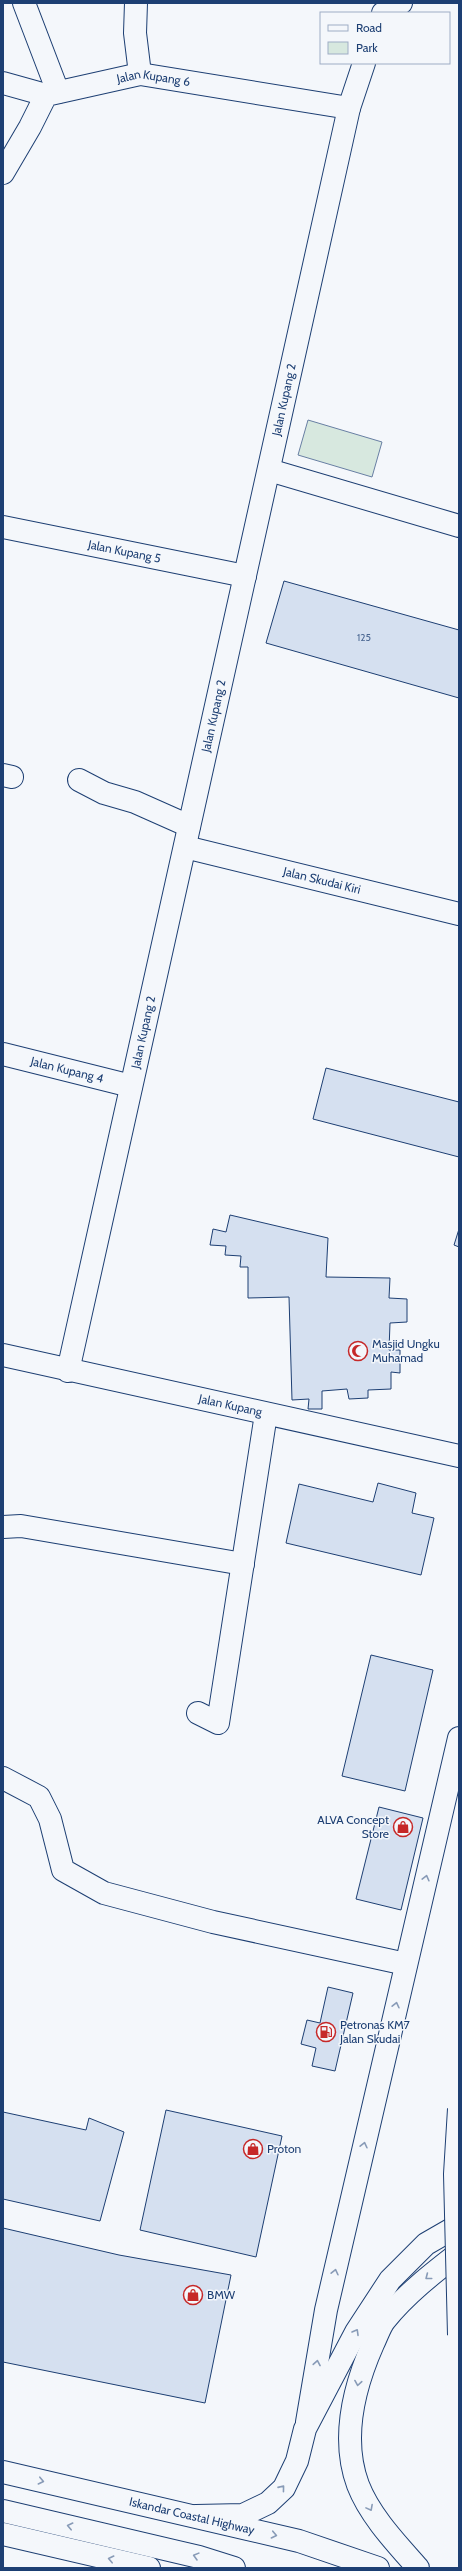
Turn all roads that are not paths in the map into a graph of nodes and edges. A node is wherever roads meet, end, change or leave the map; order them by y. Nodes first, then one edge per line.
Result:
1 (24, 3) edge
2 (136, 3) edge
3 (401, 3) edge
4 (384, 12) edge
5 (364, 64) edge
6 (140, 74) junction
7 (3, 83) edge
8 (52, 94) junction
9 (349, 108) junction
10 (3, 173) edge
11 (269, 470) junction
12 (459, 526) edge
13 (3, 527) edge
14 (245, 576) junction
15 (79, 780) dead end
16 (187, 836) junction
17 (459, 914) edge
18 (3, 1054) edge
19 (131, 1086) junction
20 (3, 1355) edge
21 (68, 1370) junction
22 (266, 1414) junction
23 (459, 1456) edge
24 (3, 1527) edge
25 (243, 1564) junction
26 (198, 1713) dead end
27 (459, 1738) edge
28 (3, 1778) edge
29 (406, 1964) junction
30 (459, 2109) edge
31 (459, 2225) edge
32 (459, 2253) edge
33 (459, 2335) edge
34 (305, 2429) junction
35 (3, 2472) edge
36 (3, 2511) edge
37 (196, 2516) junction
38 (3, 2534) edge
39 (149, 2568) edge
40 (234, 2568) edge
41 (378, 2568) edge
42 (418, 2568) edge

1 - 8 main road
2 - 6 main road
3 - 4 main road
5 - 9 main road, Jalan Kupang 2
6 - 8 main road, Jalan Kupang 6
6 - 9 main road, Jalan Kupang 6
7 - 8 main road
8 - 10 main road
9 - 11 main road, Jalan Kupang 2
11 - 12 main road
11 - 14 main road, Jalan Kupang 2
13 - 14 main road, Jalan Kupang 5
14 - 16 main road, Jalan Kupang 2
15 - 16 main road, Jalan Skudai Kiri
16 - 17 main road, Jalan Skudai Kiri
16 - 19 main road, Jalan Kupang 2
18 - 19 main road, Jalan Kupang 4
19 - 21 main road, Jalan Kupang 2
20 - 21 main road, Jalan Kupang
21 - 22 main road, Jalan Kupang
22 - 23 main road, Jalan Kupang
22 - 25 main road
24 - 25 main road
25 - 26 main road
29 -> 27 main road
28 - 29 main road
34 -> 29 main road
30 - 33 main road, bridge
34 -> 31 main road
32 -> 42 main road
37 -> 34 main road
35 -> 37 main road, Iskandar Coastal Highway
40 -> 36 main road
37 -> 41 main road, Iskandar Coastal Highway
39 -> 38 main road

